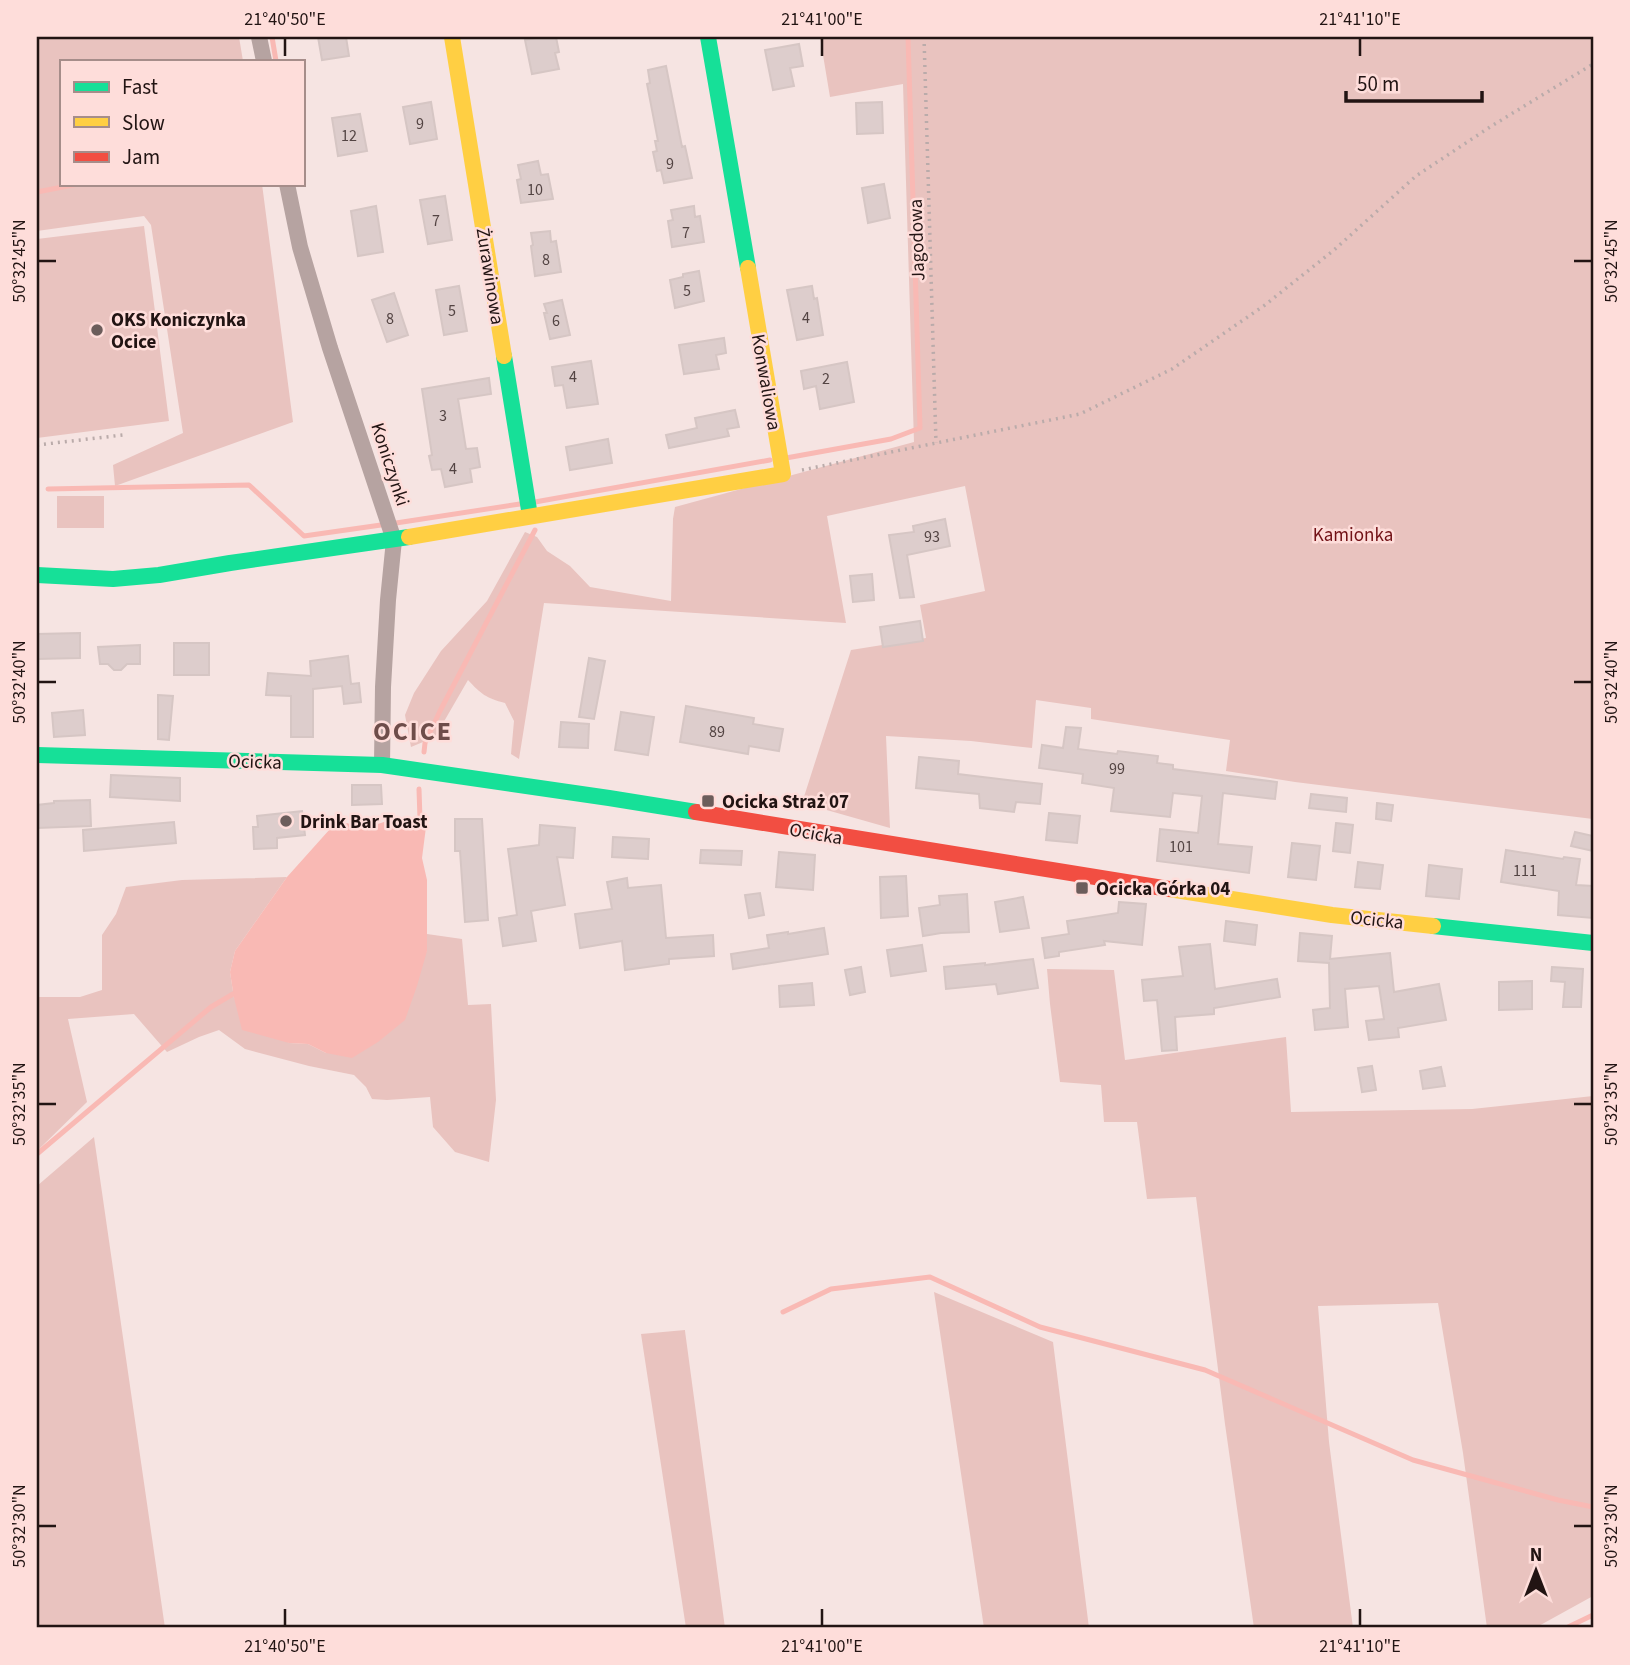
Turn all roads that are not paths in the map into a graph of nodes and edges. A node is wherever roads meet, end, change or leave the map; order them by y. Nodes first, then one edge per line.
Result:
1 (259, 37) edge
2 (452, 37) edge
3 (708, 37) edge
4 (264, 60) edge
5 (287, 186) edge
6 (530, 516) junction
7 (394, 540) junction
8 (37, 575) edge
9 (37, 755) edge
10 (382, 765) junction
11 (1593, 943) edge

1 - 4 street
2 - 6 street, Żurawinowa
3 - 6 street, Konwaliowa
5 - 7 street, Koniczynki
6 - 7 street
7 - 8 street
7 - 10 street, Koniczynki
9 - 10 street, Ocicka
10 - 11 street, Ocicka

